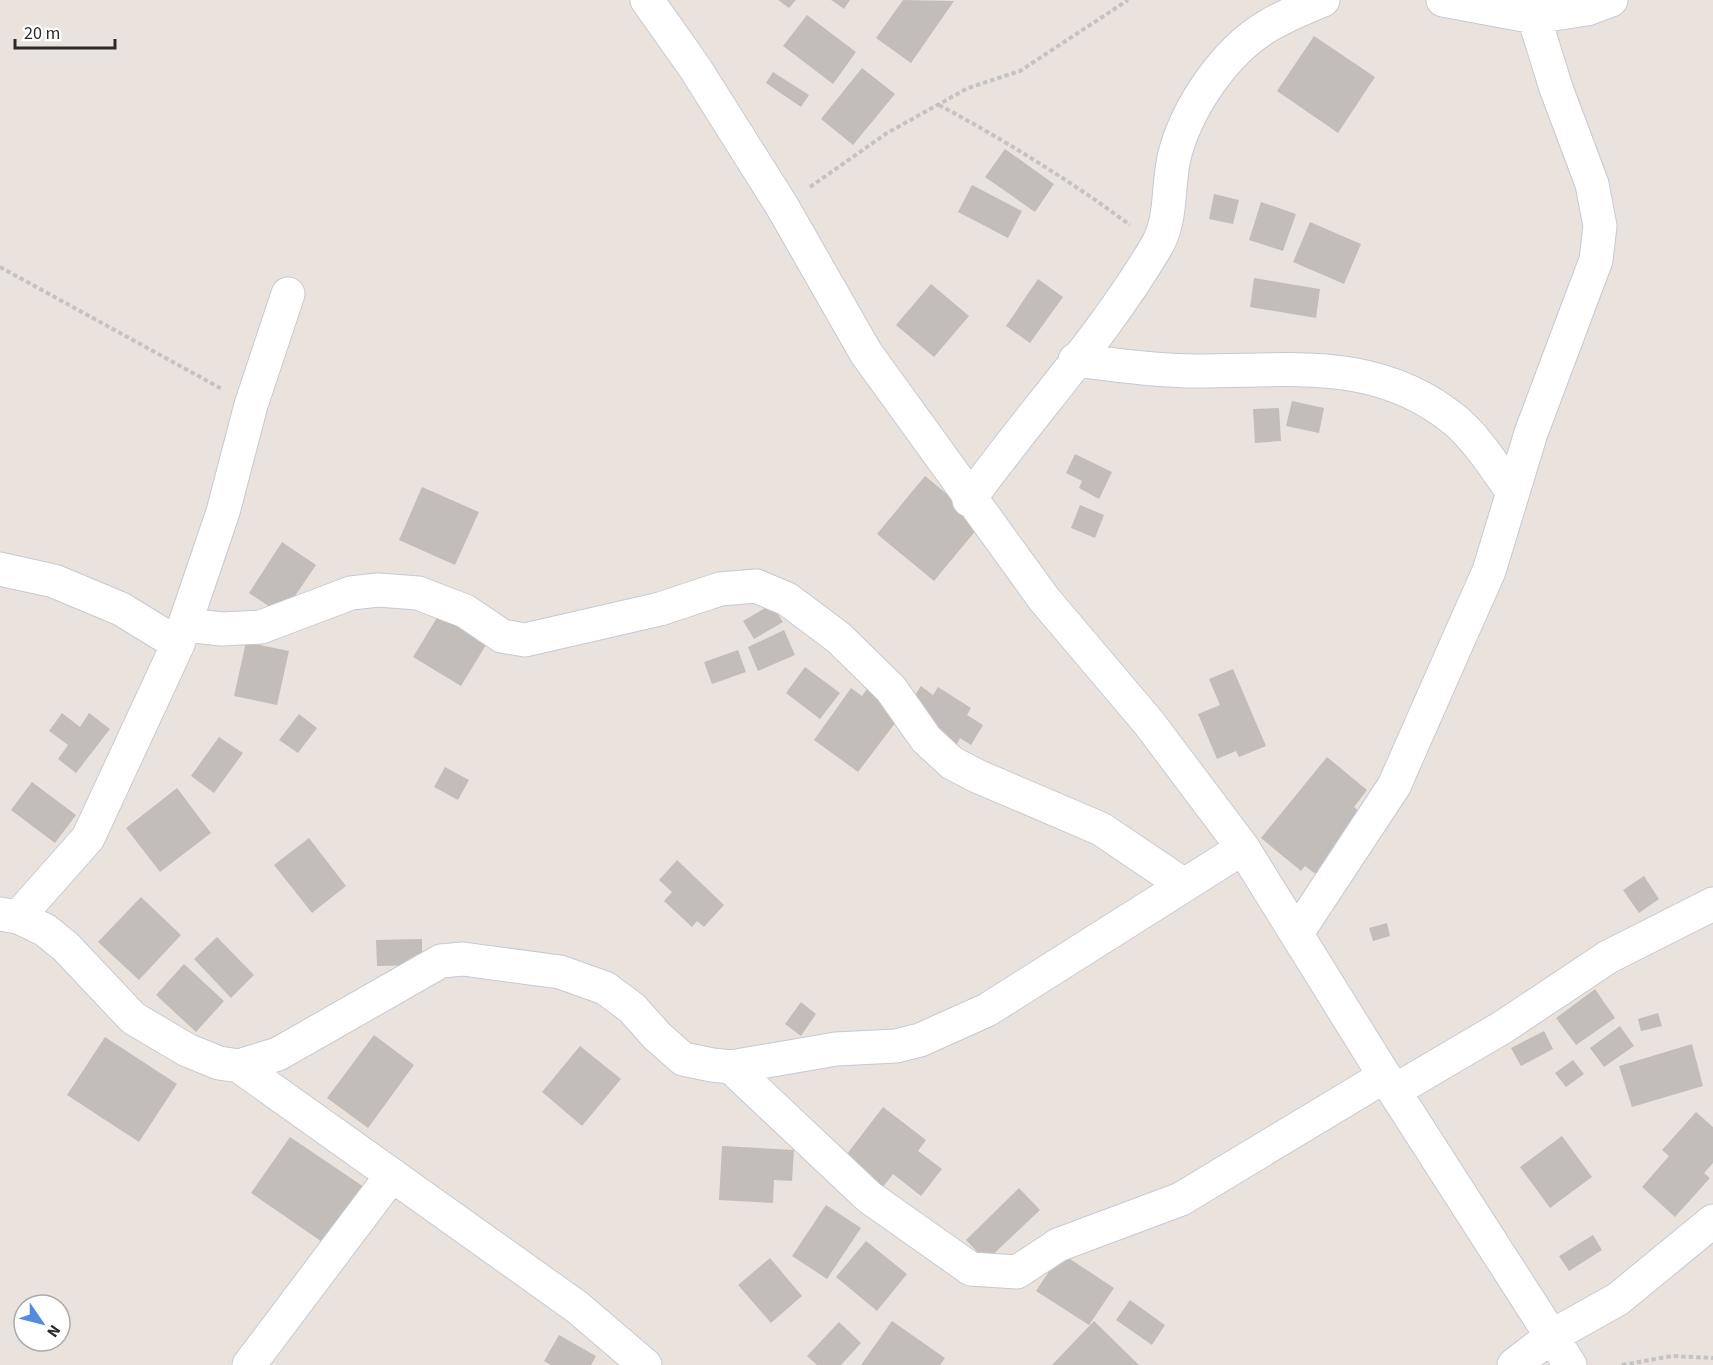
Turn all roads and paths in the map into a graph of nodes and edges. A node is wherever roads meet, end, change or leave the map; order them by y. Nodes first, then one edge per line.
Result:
1 (647, 0) edge
2 (1128, 0) edge
3 (1323, 0) edge
4 (1443, 0) edge
5 (1611, 0) edge
6 (1534, 17) junction
7 (938, 105) junction
8 (782, 206) junction
9 (1158, 245) junction
10 (0, 267) edge
11 (288, 294) dead end
12 (1075, 360) junction
13 (251, 405) junction
14 (1513, 492) junction
15 (969, 500) junction
16 (0, 569) edge
17 (182, 634) junction
18 (1243, 848) junction
19 (1184, 885) junction
20 (1713, 904) edge
21 (9, 916) edge
22 (1298, 933) junction
23 (239, 1066) junction
24 (731, 1067) junction
25 (1390, 1084) junction
26 (392, 1175) junction
27 (1713, 1221) edge
28 (1552, 1336) junction
29 (1713, 1358) edge
30 (639, 1363) edge
31 (249, 1365) edge
32 (1514, 1365) edge
33 (1570, 1365) edge
34 (1622, 1365) edge

1 - 8 street
2 - 7 path
3 - 9 street
4 - 6 street
5 - 6 street
6 - 14 street
7 - 8 path
7 - 9 path
8 - 15 street
9 - 12 street
10 - 13 path
11 - 13 street
12 - 14 street
12 - 15 street
13 - 17 street
14 - 22 street
15 - 18 street
16 - 17 street
17 - 19 street
17 - 21 street
18 - 19 street
18 - 22 street
19 - 24 street
20 - 25 street
21 - 23 street
22 - 25 street
23 - 24 street
23 - 26 street
24 - 25 street
25 - 28 street
26 - 30 street
26 - 31 street
27 - 28 street
28 - 32 street
28 - 33 street
29 - 34 path

